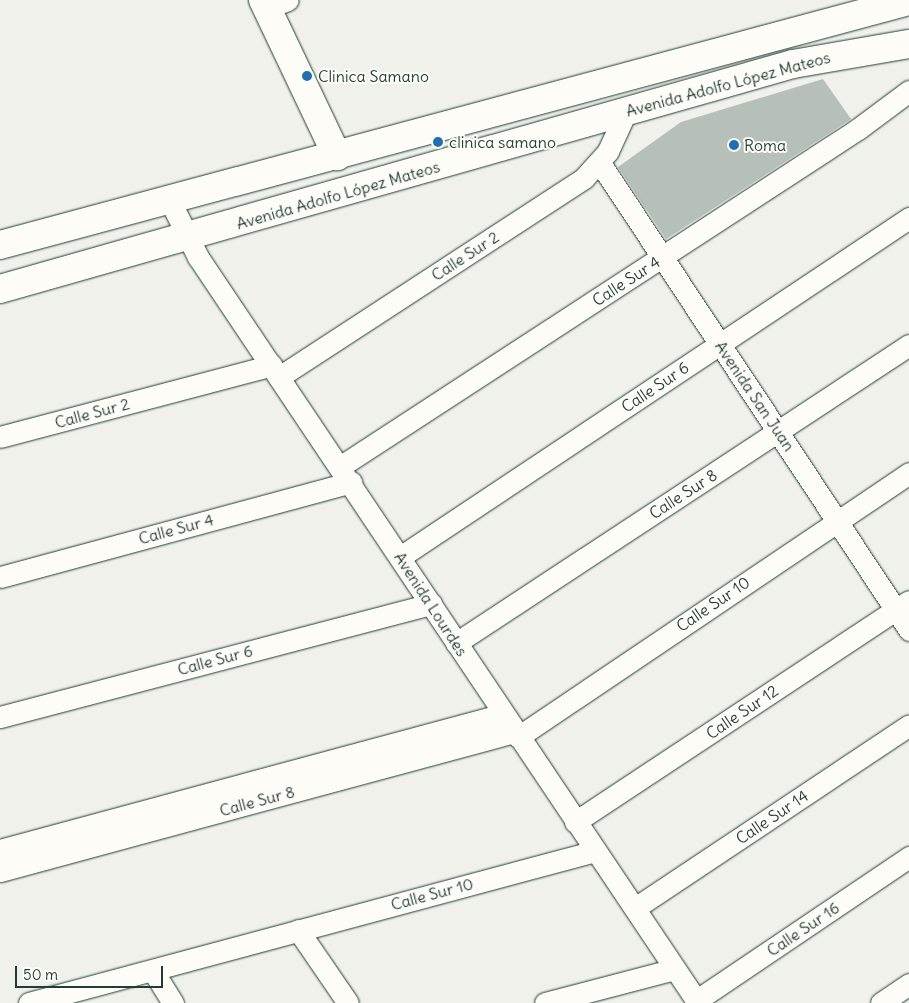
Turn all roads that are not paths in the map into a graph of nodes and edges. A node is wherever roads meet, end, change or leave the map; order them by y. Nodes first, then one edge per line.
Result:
1 (909, 1) edge
2 (272, 3) edge
3 (909, 44) edge
4 (909, 91) edge
5 (626, 112) junction
6 (337, 156) junction
7 (600, 163) junction
8 (170, 201) junction
9 (909, 218) edge
10 (187, 238) junction
11 (0, 245) edge
12 (662, 258) junction
13 (0, 289) edge
14 (720, 344) junction
15 (909, 345) edge
16 (275, 371) junction
17 (779, 431) junction
18 (0, 437) edge
19 (909, 473) edge
20 (346, 474) junction
21 (838, 520) junction
22 (400, 557) junction
23 (0, 577) edge
24 (431, 604) junction
25 (902, 605) edge
26 (909, 630) edge
27 (456, 643) junction
28 (503, 714) junction
29 (0, 717) edge
30 (909, 726) edge
31 (516, 734) junction
32 (575, 822) junction
33 (0, 850) edge
34 (595, 851) junction
35 (909, 857) edge
36 (0, 871) edge
37 (635, 908) junction
38 (298, 930) junction
39 (675, 969) junction
40 (153, 971) junction
41 (909, 984) edge
42 (697, 1002) edge
43 (29, 1003) edge
44 (173, 1003) edge
45 (348, 1003) edge
46 (545, 1003) edge
47 (881, 1003) edge

1 - 6 main road, Avenida Adolfo López Mateos
2 - 6 main road
3 - 5 main road, Avenida Adolfo López Mateos
4 - 12 street, Calle Sur 4
5 - 7 street, Calle Sur 2
5 - 10 main road, Avenida Adolfo López Mateos
6 - 8 main road, Avenida Adolfo López Mateos
7 - 12 street, Avenida San Juan
7 - 16 street, Calle Sur 2
8 - 10 street, Avenida Lourdes
8 - 11 main road, Avenida Adolfo López Mateos
9 - 14 street, Calle Sur 6
10 - 13 main road, Avenida Adolfo López Mateos
10 - 16 street, Avenida Lourdes
12 - 14 street, Avenida San Juan
12 - 20 street, Calle Sur 4
14 - 17 street, Avenida San Juan
14 - 22 street, Calle Sur 6
15 - 17 street, Calle Sur 8
16 - 18 street, Calle Sur 2
16 - 20 street, Avenida Lourdes
17 - 21 street, Avenida San Juan
17 - 27 street, Calle Sur 8
19 - 21 street, Calle Sur 10
20 - 22 street, Avenida Lourdes
20 - 23 street, Calle Sur 4
21 - 25 street, Avenida San Juan
21 - 31 street, Calle Sur 10
22 - 24 street, Avenida Lourdes
24 - 27 street, Avenida Lourdes
24 - 29 street, Calle Sur 6
25 - 26 street, Avenida San Juan
25 - 32 street, Calle Sur 12
27 - 28 street, Avenida Lourdes
28 - 31 street, Avenida Lourdes
28 - 33 street, Calle Sur 8
30 - 37 street, Calle Sur 14
31 - 32 street, Avenida Lourdes
31 - 36 street, Calle Sur 8
32 - 34 street, Avenida Lourdes
34 - 37 street, Avenida Lourdes
34 - 38 street, Calle Sur 10
35 - 42 street, Calle Sur 16
37 - 39 street, Avenida Lourdes
38 - 40 street, Calle Sur 10
38 - 45 street
39 - 42 street, Avenida Lourdes
39 - 46 street
40 - 43 street, Calle Sur 10
40 - 44 street
41 - 47 street

